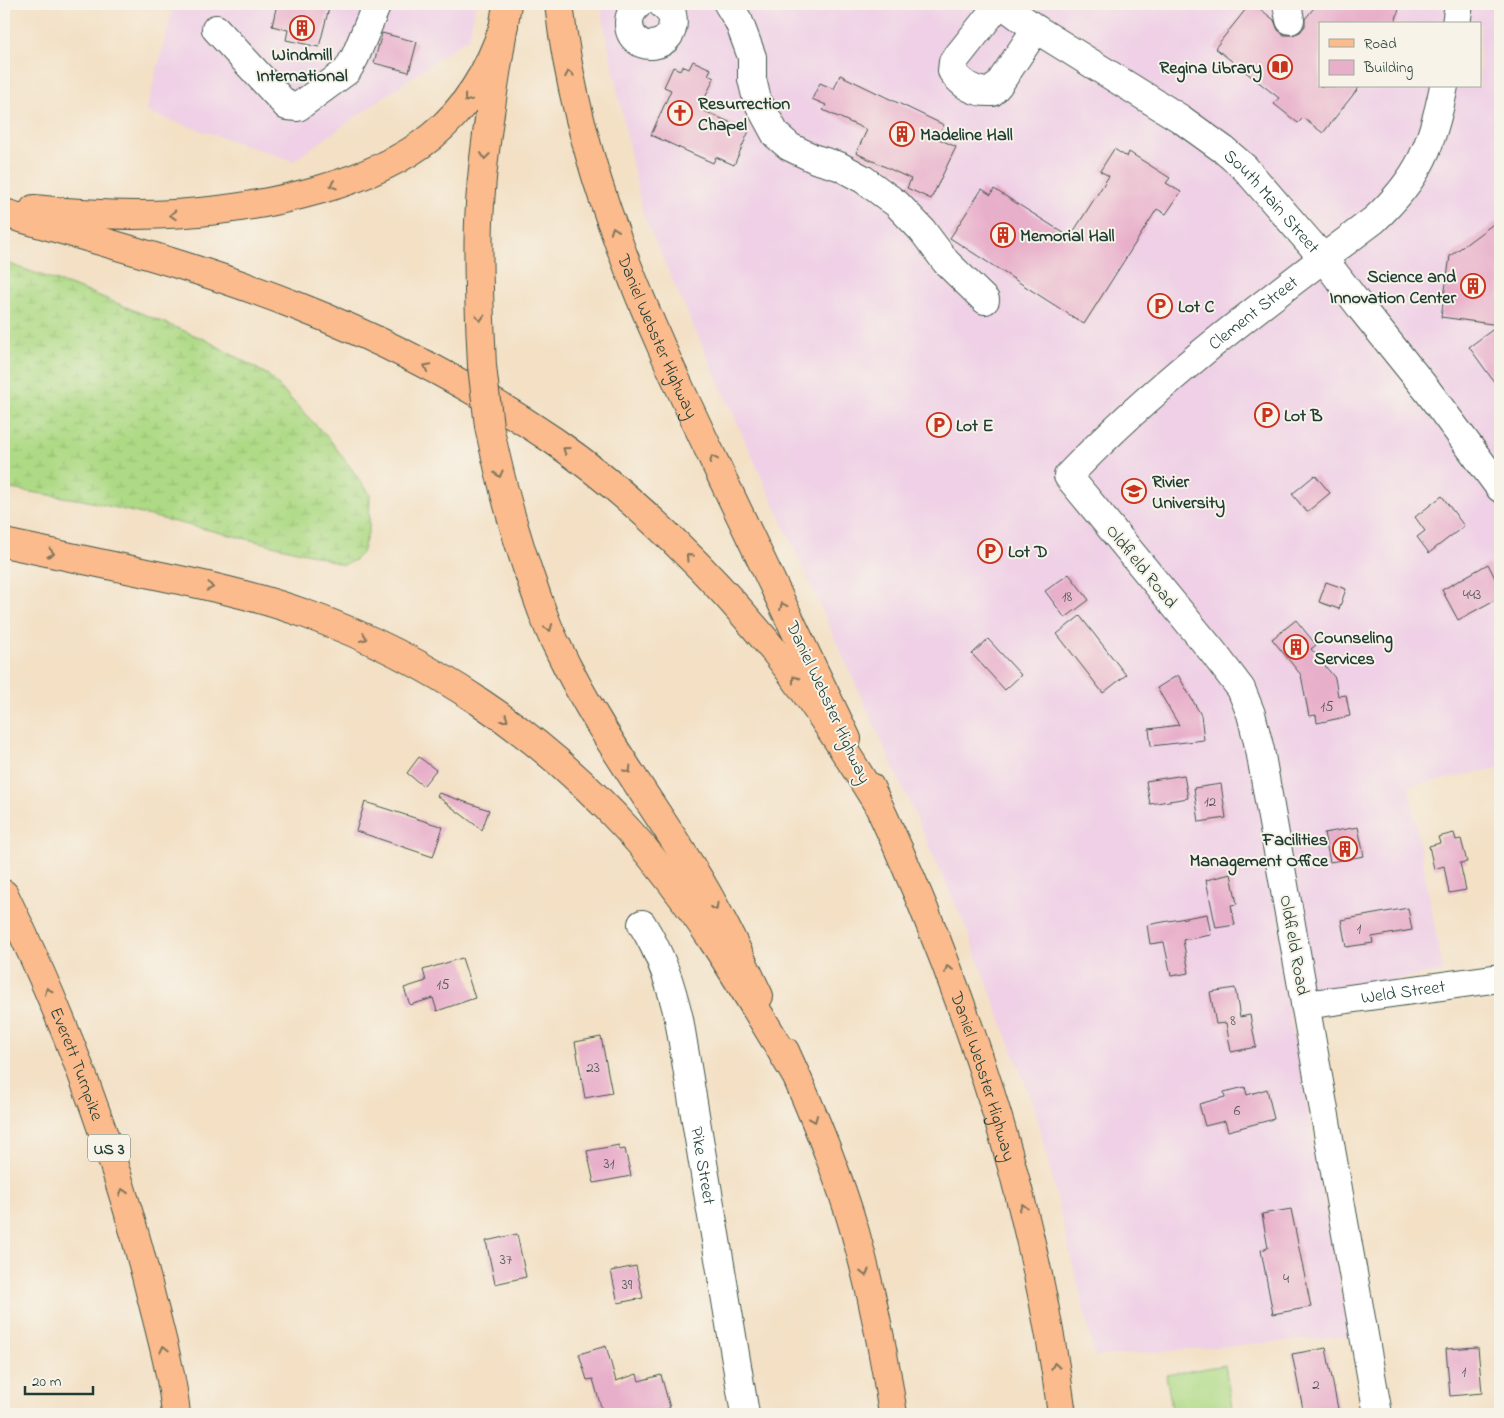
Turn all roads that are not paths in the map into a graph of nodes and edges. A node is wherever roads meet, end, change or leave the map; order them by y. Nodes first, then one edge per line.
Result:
1 (377, 4) edge
2 (559, 4) edge
3 (640, 4) edge
4 (662, 4) edge
5 (728, 4) edge
6 (1000, 4) edge
7 (1459, 4) edge
8 (506, 14) edge
9 (1456, 22) edge
10 (216, 29) dead end
11 (1036, 29) junction
12 (1444, 88) edge
13 (4, 205) edge
14 (4, 213) edge
15 (1324, 258) junction
16 (985, 300) dead end
17 (1068, 476) joint
18 (1500, 488) edge
19 (4, 543) edge
20 (880, 808) junction
21 (4, 894) edge
22 (642, 924) dead end
23 (1500, 978) edge
24 (1305, 1005) junction
25 (795, 1074) junction
26 (176, 1414) edge
27 (745, 1414) edge
28 (893, 1414) edge
29 (1062, 1414) edge
30 (1378, 1414) edge

1 - 10 street
20 -> 2 main road, Daniel Webster Highway
3 - 4 street
5 - 16 street
6 - 11 street, South Main Street
6 - 11 street
7 - 9 street
8 -> 13 main road
8 -> 25 main road, bridge
11 - 15 street, South Main Street
12 - 15 street, Clement Street
20 -> 14 main road
15 - 17 street, Clement Street
15 - 18 street, South Main Street
17 - 24 street, Oldfield Road
19 -> 25 main road
29 -> 20 main road, Daniel Webster Highway
26 -> 21 main road, Everett Turnpike / US 3
22 - 27 street, Pike Street
23 - 24 street, Weld Street
24 - 30 street, Oldfield Road
25 -> 28 main road

